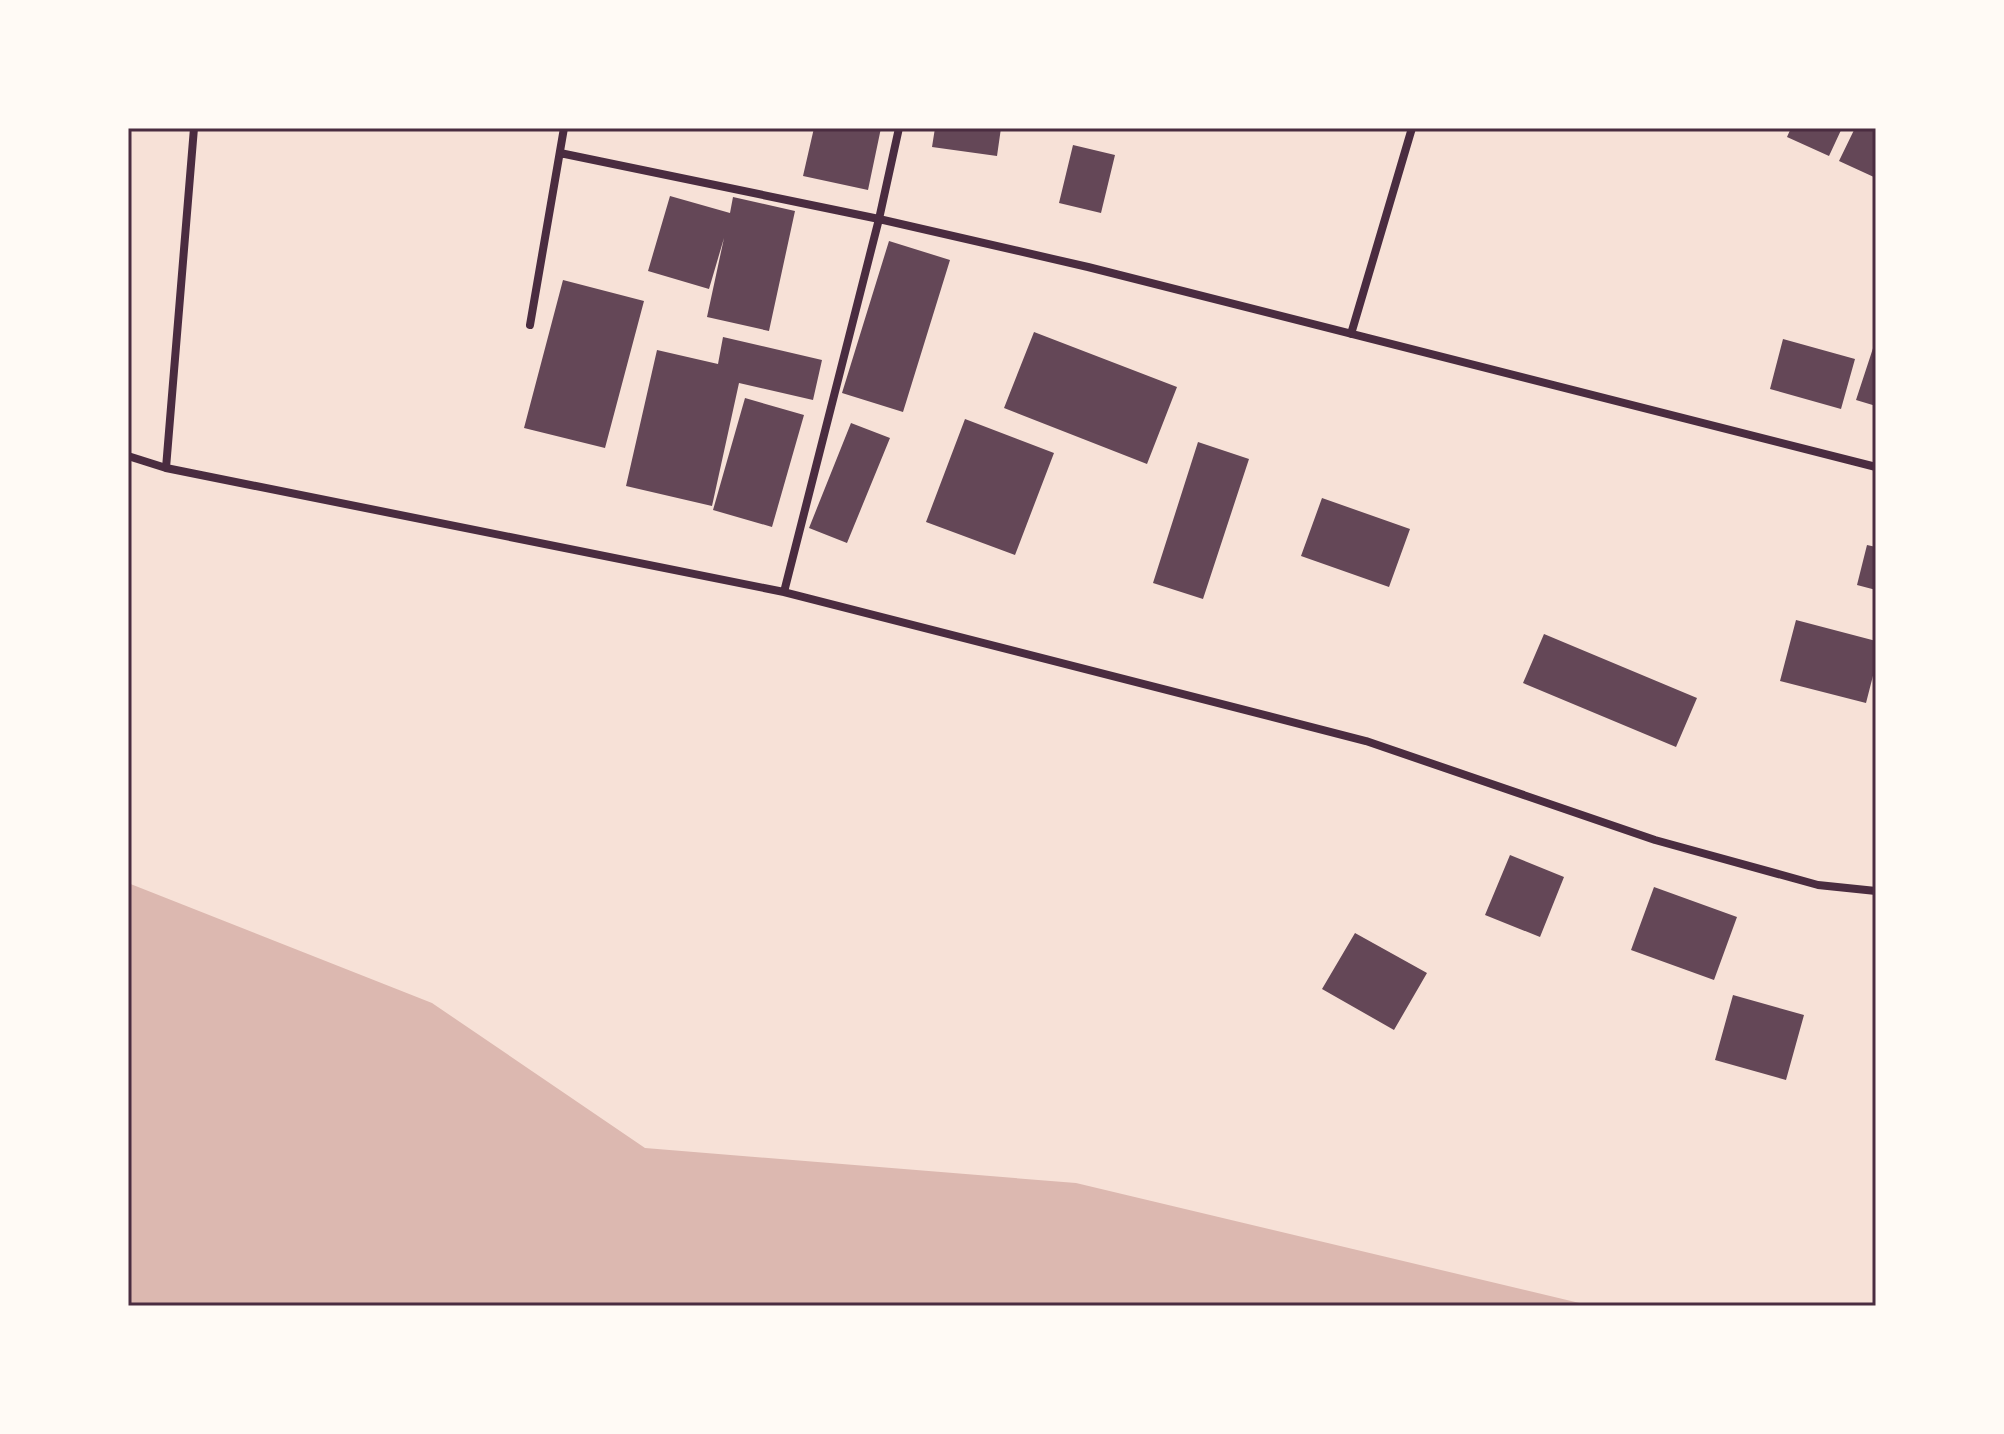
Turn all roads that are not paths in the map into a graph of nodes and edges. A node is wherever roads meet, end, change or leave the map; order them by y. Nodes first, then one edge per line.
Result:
1 (194, 128) edge
2 (564, 128) edge
3 (899, 128) edge
4 (1412, 128) edge
5 (560, 153) junction
6 (879, 219) junction
7 (530, 325) dead end
8 (1351, 334) junction
9 (128, 456) edge
10 (1876, 467) edge
11 (166, 468) junction
12 (784, 592) junction
13 (1876, 891) edge

1 - 11 street
2 - 5 street
3 - 6 street
4 - 8 street
5 - 6 street
5 - 7 street
6 - 8 street
6 - 12 street
8 - 10 street
9 - 11 street
11 - 12 street
12 - 13 street

